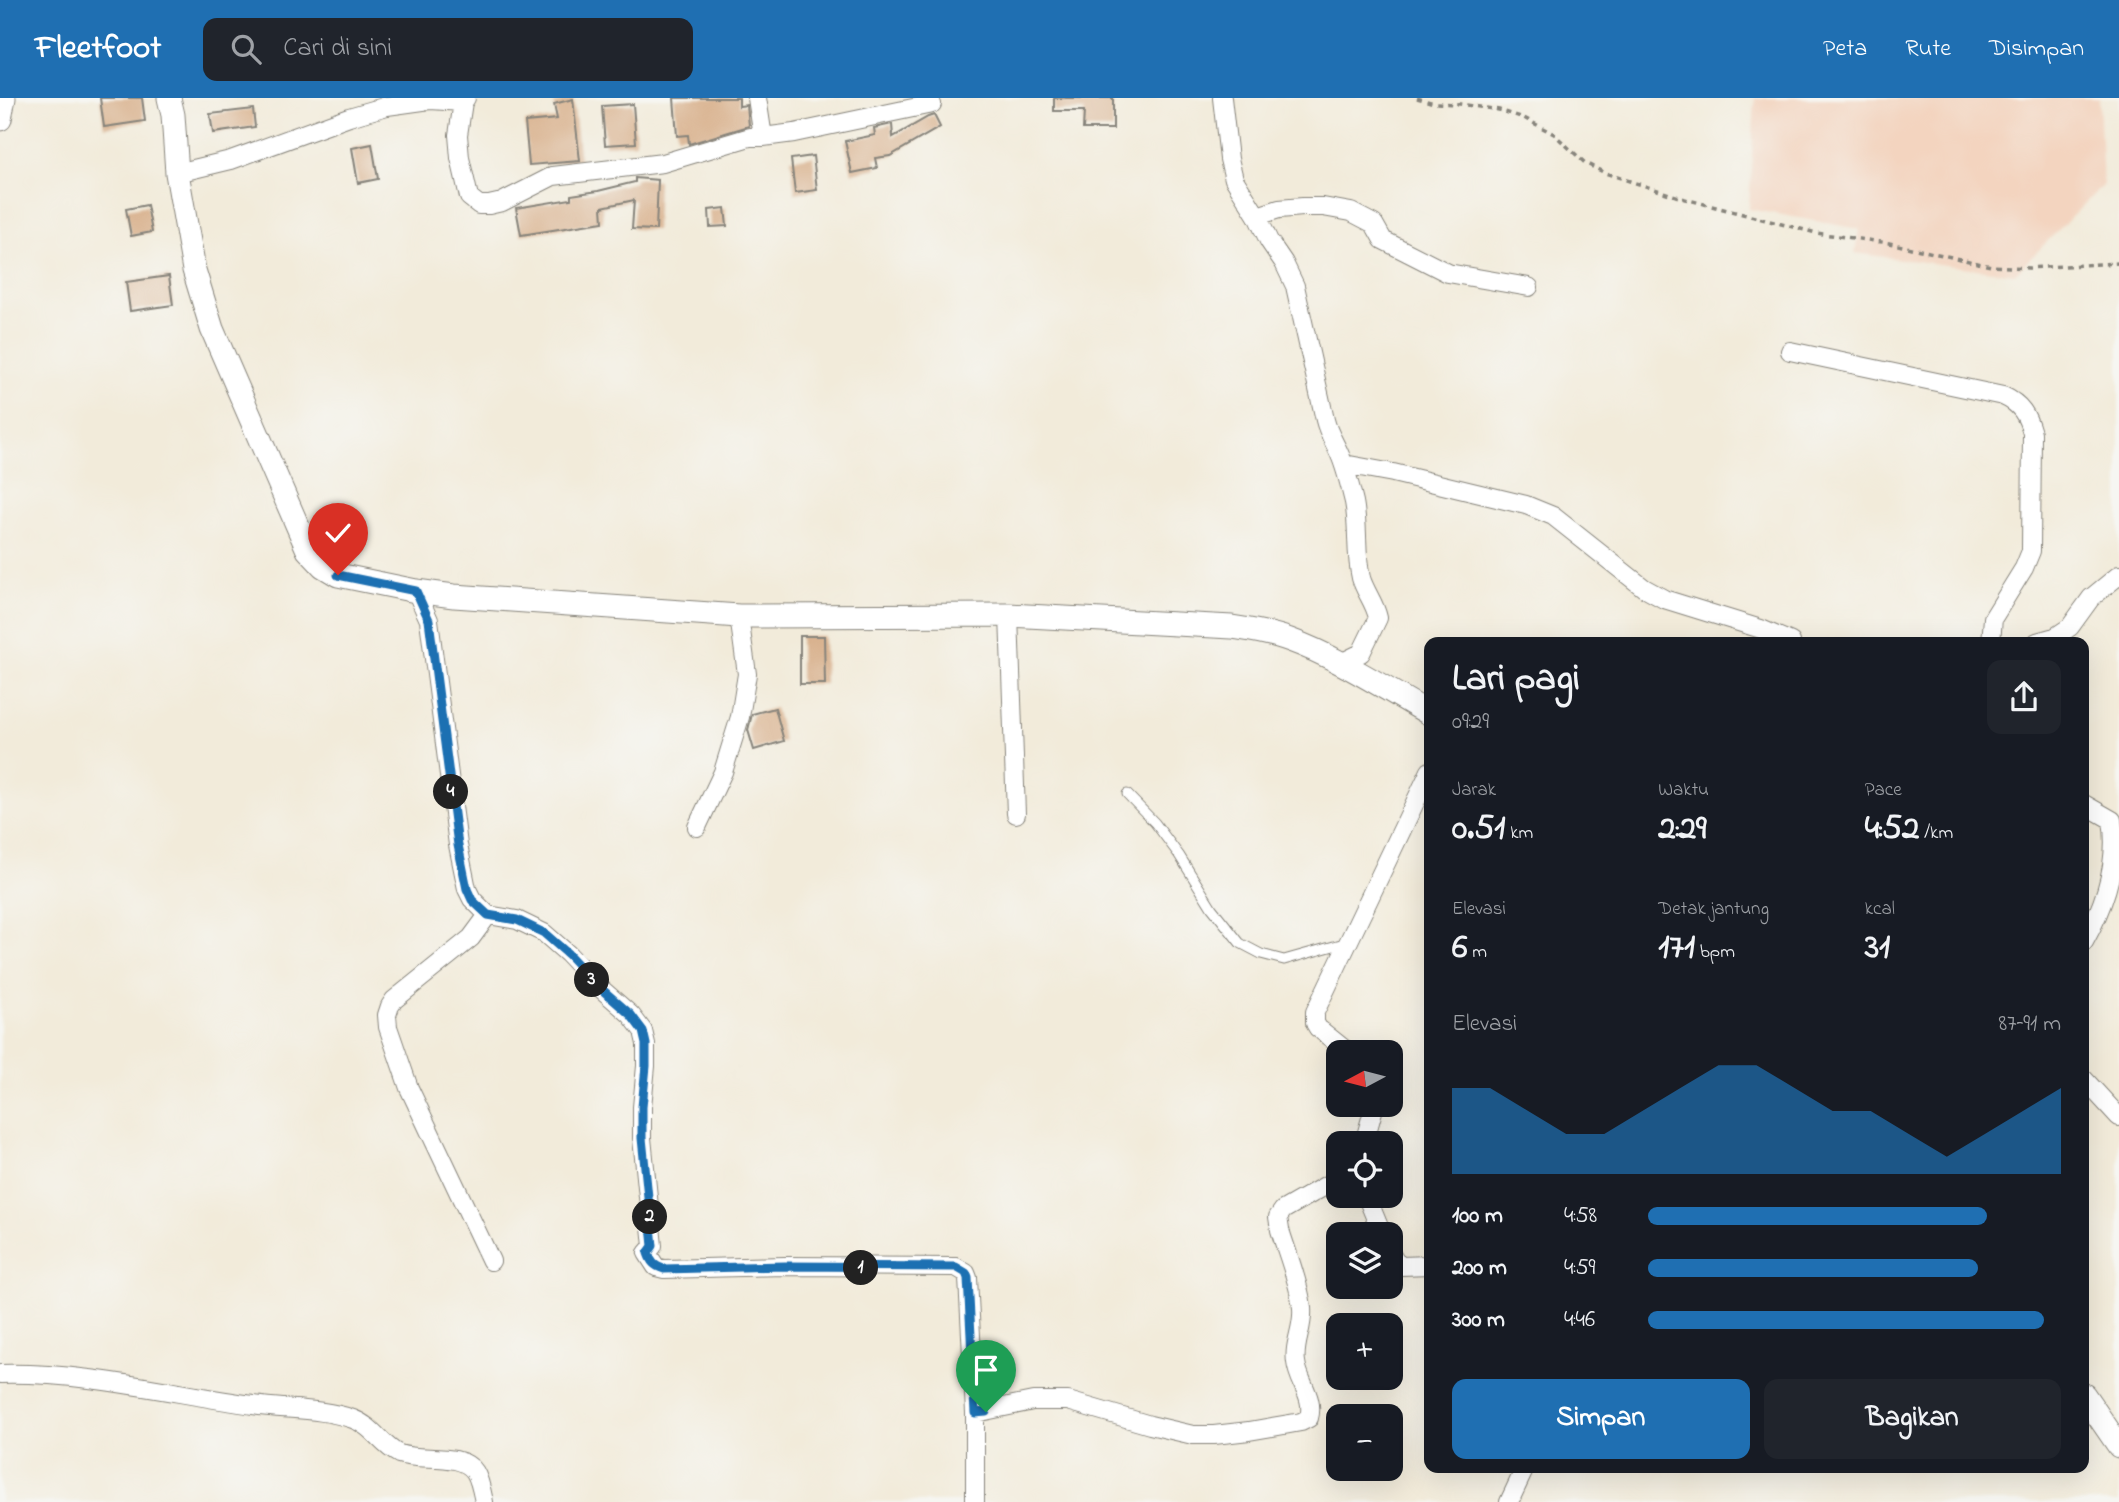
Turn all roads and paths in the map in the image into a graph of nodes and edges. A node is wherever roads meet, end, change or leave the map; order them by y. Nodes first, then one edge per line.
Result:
1 (4, 98) edge
2 (169, 98) edge
3 (757, 98) edge
4 (1222, 98) edge
5 (1417, 98) edge
6 (465, 100) edge
7 (932, 104) dead end
8 (0, 118) edge
9 (763, 137) junction
10 (177, 173) junction
11 (1257, 216) junction
12 (2119, 263) edge
13 (1529, 287) dead end
14 (1790, 351) dead end
15 (1344, 464) junction
16 (2119, 575) edge
17 (416, 591) junction
18 (1009, 615) junction
19 (739, 616) junction
20 (1779, 637) edge
21 (1991, 637) edge
22 (2055, 637) edge
23 (1339, 664) junction
24 (1424, 711) edge
25 (1424, 784) edge
26 (1127, 794) dead end
27 (2089, 807) edge
28 (1016, 814) dead end
29 (697, 827) dead end
30 (488, 915) junction
31 (2089, 933) edge
32 (1350, 941) junction
33 (1332, 1040) edge
34 (2089, 1084) edge
35 (2119, 1117) edge
36 (1326, 1185) edge
37 (491, 1261) dead end
38 (1424, 1265) edge
39 (1403, 1266) edge
40 (0, 1374) edge
41 (2089, 1402) edge
42 (975, 1413) junction
43 (2119, 1446) edge
44 (1523, 1473) edge
45 (484, 1502) edge
46 (975, 1502) edge
47 (1509, 1502) edge

1 - 8 street
2 - 10 street
3 - 9 street
4 - 11 street
5 - 12 path
6 - 9 street
6 - 10 street
7 - 9 street
10 - 17 street
11 - 13 street
11 - 15 street
14 - 21 street
15 - 20 street
15 - 23 street
16 - 22 street
17 - 19 street
17 - 30 street
18 - 19 street
18 - 23 street
18 - 28 street
19 - 29 street
23 - 24 street
25 - 32 street
26 - 32 lane
27 - 31 street
30 - 37 street
30 - 42 street
32 - 33 street
34 - 35 street
36 - 42 street
38 - 39 street
40 - 45 street
41 - 43 street
42 - 46 street
44 - 47 street

